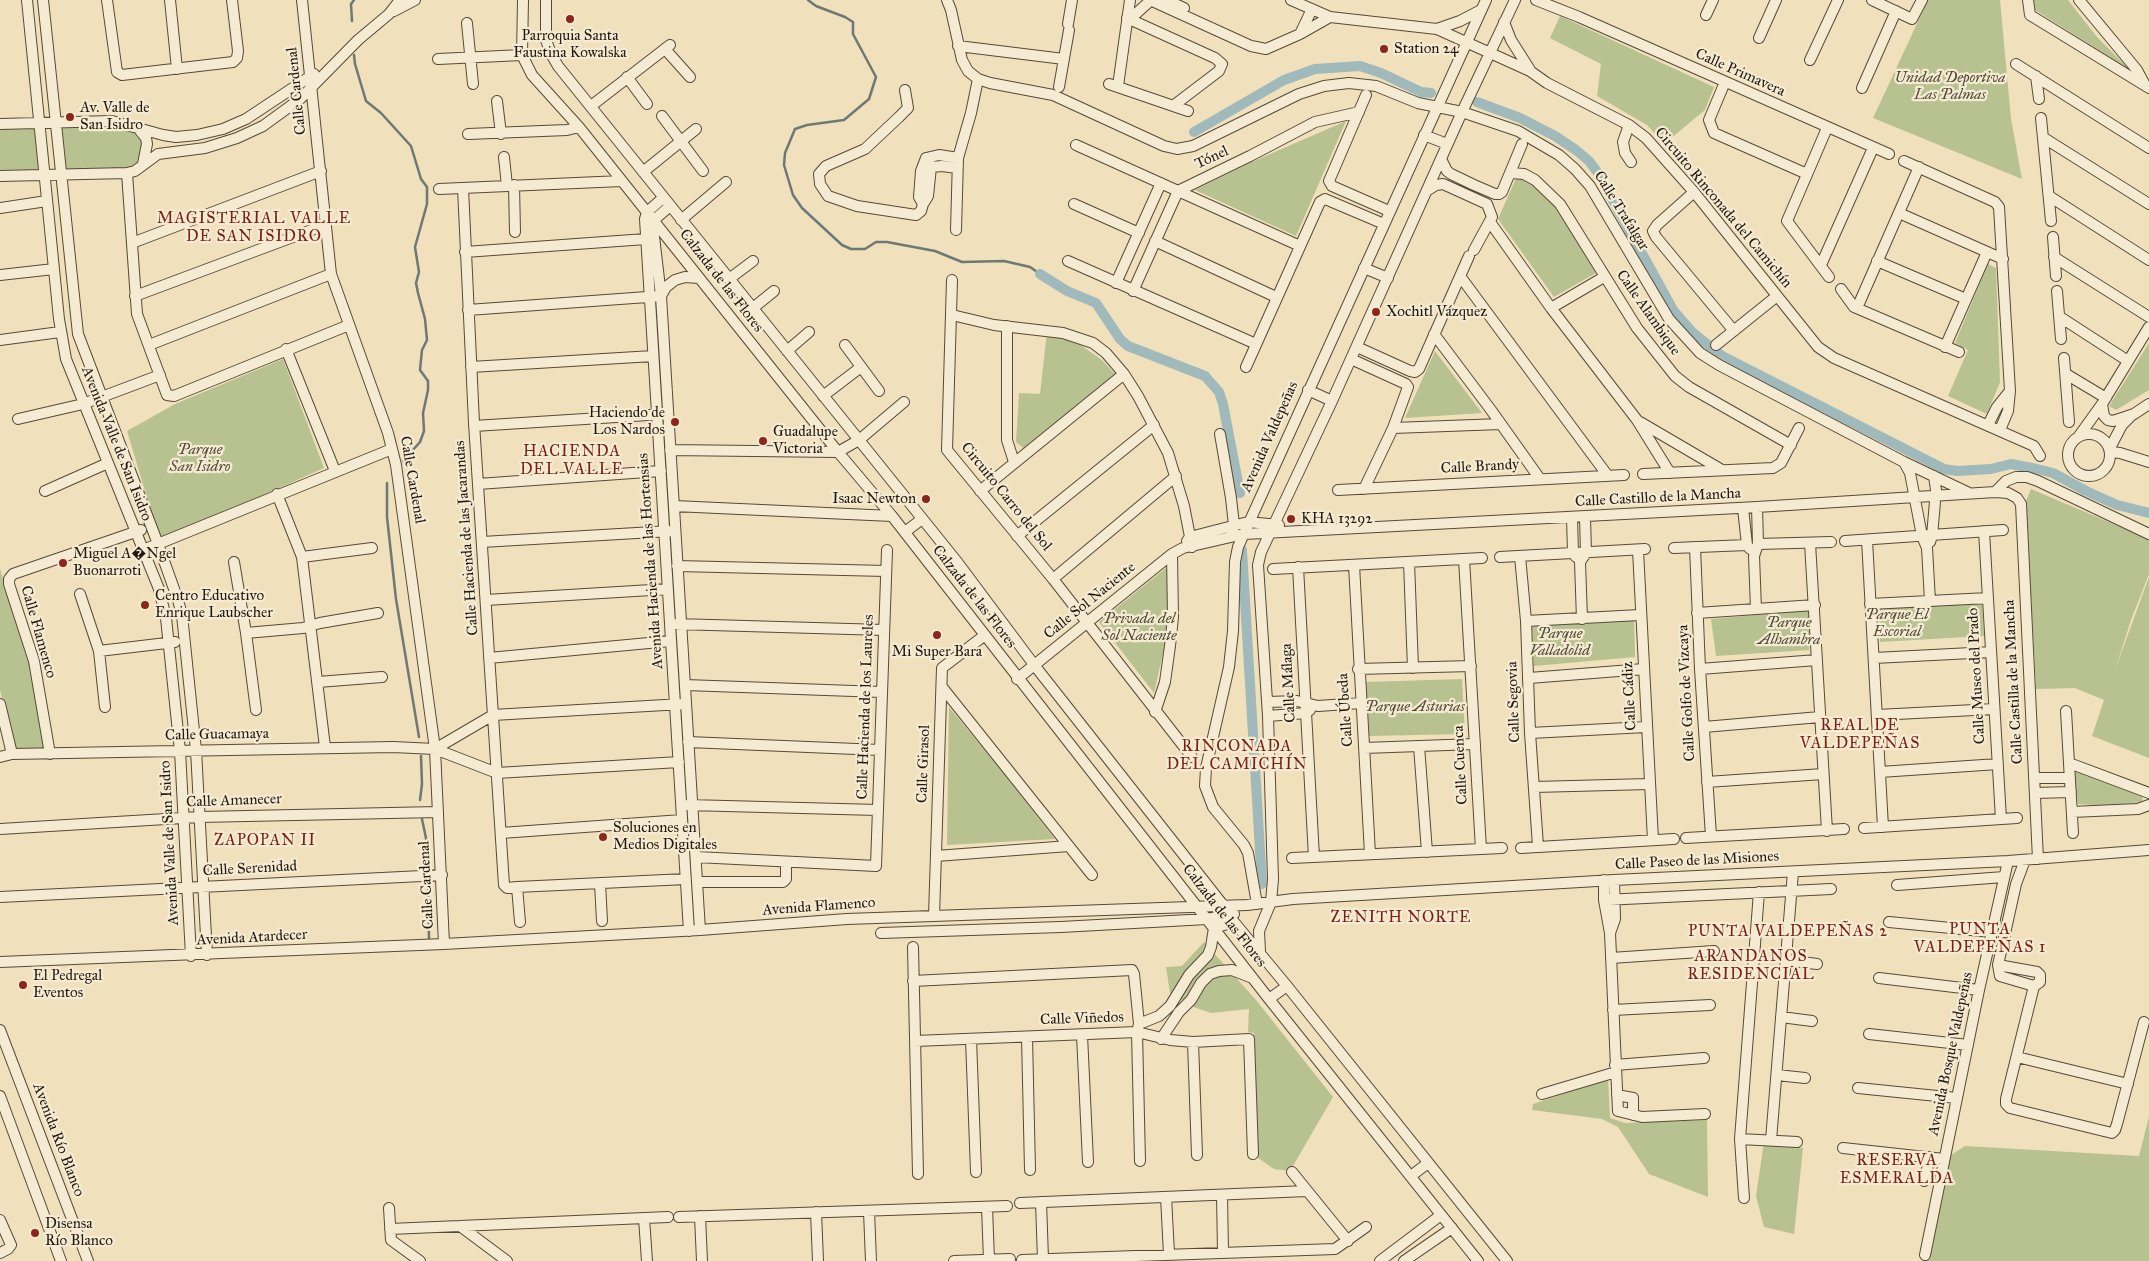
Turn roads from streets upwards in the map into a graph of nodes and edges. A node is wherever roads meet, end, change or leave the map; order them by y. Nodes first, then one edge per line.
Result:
1 (27, 0) edge
2 (43, 0) edge
3 (108, 0) edge
4 (170, 0) edge
5 (232, 0) edge
6 (302, 0) edge
7 (400, 0) edge
8 (415, 0) edge
9 (522, 0) edge
10 (546, 0) edge
11 (947, 0) edge
12 (1072, 0) edge
13 (1130, 0) edge
14 (1151, 0) edge
15 (1166, 0) edge
16 (1291, 0) edge
17 (1486, 0) edge
18 (1515, 0) edge
19 (1536, 0) edge
20 (1557, 0) edge
21 (1713, 0) edge
22 (1776, 0) edge
23 (1838, 0) edge
24 (1872, 0) edge
25 (1922, 0) edge
26 (2028, 0) edge
27 (2079, 0) edge
28 (1185, 8) edge
29 (1312, 9) junction
30 (1481, 10) junction
31 (1896, 11) junction
32 (389, 14) junction
33 (1706, 14) dead end
34 (1579, 17) junction
35 (1330, 18) junction
36 (1129, 19) junction
37 (1504, 22) junction
38 (467, 23) dead end
39 (1437, 29) junction
40 (1300, 34) junction
41 (1759, 38) dead end
42 (1467, 41) junction
43 (958, 46) junction
44 (1490, 52) junction
45 (522, 55) junction
46 (471, 56) junction
47 (438, 59) dead end
48 (1064, 59) junction
49 (1810, 60) dead end
50 (2016, 64) dead end
51 (177, 69) junction
52 (327, 70) junction
53 (1530, 71) junction
54 (311, 76) junction
55 (2036, 76) junction
56 (627, 77) junction
57 (690, 77) dead end
58 (978, 79) junction
59 (1725, 82) junction
60 (473, 84) dead end
61 (1059, 87) dead end
62 (2147, 87) edge
63 (312, 88) junction
64 (1862, 88) dead end
65 (905, 90) dead end
66 (1366, 95) dead end
67 (2038, 99) dead end
68 (497, 101) dead end
69 (647, 104) dead end
70 (591, 106) junction
71 (1173, 106) junction
72 (1437, 107) junction
73 (1188, 111) dead end
74 (1359, 112) junction
75 (1462, 112) junction
76 (662, 116) dead end
77 (2041, 118) dead end
78 (55, 122) junction
79 (40, 123) junction
80 (0, 124) edge
81 (1628, 125) junction
82 (137, 127) junction
83 (579, 127) junction
84 (1827, 128) junction
85 (696, 129) dead end
86 (468, 134) dead end
87 (501, 134) junction
88 (1424, 135) junction
89 (2044, 138) junction
90 (681, 141) junction
91 (1447, 144) junction
92 (1522, 144) dead end
93 (1076, 145) dead end
94 (1873, 148) junction
95 (2149, 148) edge
96 (1889, 154) dead end
97 (504, 156) dead end
98 (1441, 159) junction
99 (1904, 161) dead end
100 (1631, 162) dead end
101 (957, 163) junction
102 (143, 165) junction
103 (1919, 167) junction
104 (321, 171) junction
105 (703, 171) dead end
106 (127, 172) junction
107 (644, 172) junction
108 (1510, 173) junction
109 (60, 174) junction
110 (1807, 174) junction
111 (45, 175) junction
112 (0, 176) edge
113 (1462, 180) junction
114 (622, 181) junction
115 (726, 182) dead end
116 (1161, 183) junction
117 (511, 186) junction
118 (463, 188) junction
119 (439, 189) dead end
120 (1428, 190) junction
121 (1458, 190) junction
122 (1178, 191) junction
123 (1694, 192) junction
124 (2049, 196) junction
125 (47, 201) junction
126 (1366, 201) junction
127 (666, 202) junction
128 (1074, 204) dead end
129 (2149, 204) edge
130 (0, 208) edge
131 (1390, 211) junction
132 (1899, 213) junction
133 (1361, 214) junction
134 (650, 216) junction
135 (681, 220) junction
136 (2051, 221) dead end
137 (1490, 222) junction
138 (1384, 224) junction
139 (325, 225) junction
140 (956, 230) dead end
141 (515, 232) dead end
142 (1139, 233) junction
143 (2052, 237) dead end
144 (646, 239) junction
145 (1155, 241) junction
146 (132, 243) junction
147 (1300, 246) junction
148 (465, 252) junction
149 (1987, 252) junction
150 (2054, 258) junction
151 (2003, 259) junction
152 (2149, 260) edge
153 (753, 261) dead end
154 (1068, 261) dead end
155 (1877, 261) junction
156 (1821, 265) junction
157 (1364, 268) junction
158 (54, 269) junction
159 (331, 274) junction
160 (0, 276) edge
161 (1460, 276) junction
162 (2056, 276) dead end
163 (1604, 277) junction
164 (1829, 277) dead end
165 (699, 278) junction
166 (1388, 278) junction
167 (729, 279) junction
168 (952, 280) dead end
169 (1116, 283) junction
170 (1841, 289) dead end
171 (1133, 290) junction
172 (2057, 290) dead end
173 (774, 291) dead end
174 (136, 296) junction
175 (650, 296) junction
176 (660, 296) junction
177 (1777, 296) junction
178 (1276, 297) junction
179 (1966, 299) junction
180 (753, 308) junction
181 (1551, 308) junction
182 (1857, 308) junction
183 (468, 310) junction
184 (952, 315) junction
185 (2060, 317) junction
186 (2149, 317) edge
187 (349, 325) junction
188 (1008, 326) junction
189 (2149, 327) edge
190 (1734, 331) junction
191 (60, 332) junction
192 (809, 332) dead end
193 (1434, 334) junction
194 (2061, 339) dead end
195 (0, 340) edge
196 (1256, 344) junction
197 (149, 345) junction
198 (845, 346) dead end
199 (1716, 346) dead end
200 (1945, 346) junction
201 (1357, 347) junction
202 (286, 350) junction
203 (787, 351) junction
204 (1959, 352) dead end
205 (653, 356) junction
206 (1378, 356) junction
207 (2064, 358) dead end
208 (1351, 359) junction
209 (2128, 361) junction
210 (471, 367) junction
211 (861, 367) junction
212 (1246, 367) dead end
213 (1372, 368) junction
214 (1124, 374) junction
215 (2066, 374) junction
216 (160, 375) junction
217 (1308, 390) junction
218 (879, 391) dead end
219 (2010, 391) junction
220 (823, 396) junction
221 (101, 398) junction
222 (1332, 401) junction
223 (2104, 401) junction
224 (904, 402) dead end
225 (83, 404) junction
226 (2149, 404) edge
227 (662, 414) junction
228 (2134, 414) junction
229 (18, 419) dead end
230 (1637, 420) junction
231 (2069, 422) dead end
232 (1501, 424) junction
233 (1154, 425) junction
234 (1988, 425) junction
235 (474, 426) junction
236 (1393, 428) junction
237 (1799, 428) dead end
238 (2000, 430) junction
239 (1220, 434) dead end
240 (2079, 436) junction
241 (859, 440) junction
242 (1791, 445) junction
243 (392, 449) junction
244 (670, 450) junction
245 (2110, 450) junction
246 (838, 452) junction
247 (2040, 456) dead end
248 (1014, 462) junction
249 (1904, 462) junction
250 (2149, 462) edge
251 (108, 463) junction
252 (1722, 470) junction
253 (660, 471) junction
254 (335, 472) junction
255 (1670, 473) junction
256 (1644, 474) dead end
257 (1176, 476) junction
258 (1608, 476) junction
259 (1624, 476) dead end
260 (1934, 476) junction
261 (1540, 479) junction
262 (478, 484) junction
263 (1364, 489) junction
264 (1338, 490) dead end
265 (45, 491) dead end
266 (980, 491) junction
267 (1995, 492) junction
268 (277, 494) junction
269 (1972, 494) junction
270 (1934, 496) junction
271 (1914, 497) junction
272 (2021, 504) joint
273 (674, 506) junction
274 (1757, 507) junction
275 (1743, 508) junction
276 (892, 516) junction
277 (1572, 517) junction
278 (1585, 517) junction
279 (922, 519) junction
280 (1248, 522) junction
281 (1275, 523) junction
282 (1234, 525) junction
283 (150, 527) junction
284 (2003, 530) dead end
285 (669, 531) junction
286 (1291, 531) junction
287 (1984, 531) junction
288 (136, 532) junction
289 (905, 532) junction
290 (1270, 533) junction
291 (1244, 534) junction
292 (2149, 534) edge
293 (1017, 536) junction
294 (1927, 536) junction
295 (1231, 537) junction
296 (1867, 540) junction
297 (1845, 541) dead end
298 (482, 542) junction
299 (1831, 542) dead end
300 (1810, 543) junction
301 (158, 544) junction
302 (1188, 544) junction
303 (1752, 545) junction
304 (372, 548) dead end
305 (1674, 548) dead end
306 (1695, 548) junction
307 (143, 550) junction
308 (887, 550) dead end
309 (1573, 553) junction
310 (1586, 553) junction
311 (1172, 554) junction
312 (1520, 556) junction
313 (302, 557) junction
314 (1500, 557) dead end
315 (1482, 558) dead end
316 (1464, 559) junction
317 (234, 562) dead end
318 (1409, 562) junction
319 (1580, 562) junction
320 (1354, 564) junction
321 (677, 566) junction
322 (1298, 567) junction
323 (1273, 569) dead end
324 (886, 571) junction
325 (1053, 579) junction
326 (668, 588) junction
327 (80, 594) dead end
328 (1988, 598) junction
329 (486, 600) junction
330 (1930, 601) junction
331 (1870, 604) junction
332 (1815, 605) junction
333 (1756, 609) junction
334 (378, 612) dead end
335 (1697, 613) junction
336 (1640, 616) junction
337 (1582, 619) junction
338 (1526, 621) junction
339 (1086, 622) junction
340 (670, 624) junction
341 (681, 624) junction
342 (310, 625) junction
343 (884, 630) junction
344 (246, 633) junction
345 (985, 635) junction
346 (184, 641) junction
347 (670, 641) junction
348 (169, 642) junction
349 (99, 651) junction
350 (1991, 652) junction
351 (489, 658) junction
352 (1874, 658) junction
353 (1817, 660) junction
354 (1035, 666) junction
355 (1471, 666) junction
356 (1413, 668) junction
357 (1358, 669) junction
358 (1644, 669) junction
359 (1700, 669) junction
360 (382, 677) dead end
361 (1017, 678) junction
362 (1529, 678) junction
363 (318, 682) junction
364 (685, 685) junction
365 (942, 687) junction
366 (882, 692) junction
367 (1305, 701) junction
368 (1268, 702) junction
369 (1361, 703) junction
370 (0, 704) edge
371 (681, 704) junction
372 (1318, 706) junction
373 (105, 707) dead end
374 (1994, 709) junction
375 (256, 710) dead end
376 (1156, 712) junction
377 (2066, 712) dead end
378 (1306, 713) junction
379 (1877, 715) junction
380 (493, 716) junction
381 (1268, 716) junction
382 (1820, 717) junction
383 (1646, 727) junction
384 (1704, 727) junction
385 (1530, 733) junction
386 (688, 742) junction
387 (1475, 744) junction
388 (1419, 746) junction
389 (325, 747) junction
390 (1364, 748) junction
391 (196, 750) junction
392 (435, 750) junction
393 (880, 750) junction
394 (180, 751) junction
395 (12, 754) junction
396 (50, 754) junction
397 (0, 757) edge
398 (1192, 757) dead end
399 (679, 762) junction
400 (2069, 763) junction
401 (1998, 764) junction
402 (1880, 772) junction
403 (497, 773) junction
404 (1823, 774) junction
405 (2034, 778) junction
406 (2070, 778) junction
407 (1707, 782) junction
408 (1649, 784) junction
409 (1534, 787) junction
410 (2071, 792) junction
411 (2034, 793) junction
412 (2149, 793) edge
413 (687, 805) junction
414 (2149, 805) edge
415 (878, 810) junction
416 (438, 812) junction
417 (2072, 812) junction
418 (199, 817) junction
419 (184, 818) junction
420 (2017, 818) dead end
421 (2001, 819) junction
422 (682, 820) junction
423 (1883, 827) junction
424 (1864, 828) dead end
425 (0, 829) edge
426 (1827, 830) junction
427 (1844, 830) dead end
428 (500, 833) junction
429 (2073, 833) dead end
430 (1711, 836) junction
431 (1686, 838) dead end
432 (1674, 839) dead end
433 (1653, 840) junction
434 (1069, 846) junction
435 (1538, 846) junction
436 (1502, 848) dead end
437 (1521, 848) dead end
438 (1481, 849) junction
439 (2149, 850) edge
440 (1427, 852) junction
441 (1370, 854) junction
442 (936, 856) junction
443 (696, 857) junction
444 (1314, 857) junction
445 (1292, 858) dead end
446 (2038, 859) junction
447 (2025, 860) junction
448 (2008, 861) junction
449 (786, 862) junction
450 (1902, 865) junction
451 (1793, 872) junction
452 (442, 875) junction
453 (1092, 875) dead end
454 (2004, 877) junction
455 (686, 879) junction
456 (1609, 880) junction
457 (697, 882) junction
458 (600, 883) junction
459 (203, 886) junction
460 (187, 887) junction
461 (517, 888) junction
462 (1831, 888) dead end
463 (1792, 890) junction
464 (1758, 892) junction
465 (0, 897) edge
466 (1610, 899) junction
467 (1271, 902) junction
468 (1252, 904) junction
469 (1223, 905) junction
470 (1196, 906) junction
471 (1059, 912) junction
472 (934, 916) junction
473 (1207, 919) junction
474 (1232, 919) junction
475 (520, 922) dead end
476 (602, 922) dead end
477 (1889, 922) dead end
478 (1061, 928) junction
479 (1214, 928) junction
480 (700, 930) junction
481 (689, 931) junction
482 (1992, 932) junction
483 (881, 933) dead end
484 (444, 944) junction
485 (914, 947) dead end
486 (1714, 951) dead end
487 (1260, 952) junction
488 (207, 955) junction
489 (1208, 955) junction
490 (191, 956) junction
491 (1611, 958) junction
492 (1786, 960) junction
493 (0, 962) edge
494 (1818, 964) dead end
495 (1998, 965) junction
496 (1219, 971) junction
497 (1253, 978) junction
498 (1879, 978) dead end
499 (913, 980) junction
500 (1287, 986) junction
501 (2034, 986) junction
502 (1979, 990) junction
503 (1269, 999) junction
504 (1710, 1005) dead end
505 (1613, 1010) junction
506 (1159, 1016) junction
507 (1781, 1017) junction
508 (1812, 1021) dead end
509 (2144, 1022) dead end
510 (1168, 1027) junction
511 (1138, 1028) junction
512 (0, 1030) edge
513 (1082, 1034) junction
514 (1869, 1034) dead end
515 (1027, 1037) junction
516 (1161, 1038) junction
517 (971, 1039) junction
518 (915, 1041) junction
519 (1193, 1042) junction
520 (1968, 1045) junction
521 (2017, 1057) junction
522 (1704, 1058) dead end
523 (1616, 1068) junction
524 (1777, 1076) junction
525 (1805, 1078) dead end
526 (2128, 1084) junction
527 (1858, 1088) dead end
528 (1542, 1094) dead end
529 (1617, 1095) junction
530 (0, 1096) edge
531 (1956, 1098) junction
532 (1705, 1114) dead end
533 (1634, 1115) junction
534 (1740, 1139) junction
535 (1771, 1140) junction
536 (1797, 1142) dead end
537 (1843, 1148) dead end
538 (1253, 1154) dead end
539 (1197, 1155) dead end
540 (1930, 1157) junction
541 (1944, 1159) junction
542 (1140, 1161) dead end
543 (1088, 1162) dead end
544 (1428, 1163) junction
545 (1030, 1170) dead end
546 (976, 1172) dead end
547 (1292, 1172) dead end
548 (918, 1174) dead end
549 (1411, 1176) junction
550 (1924, 1181) dead end
551 (1307, 1192) junction
552 (1222, 1195) junction
553 (1166, 1197) junction
554 (1744, 1198) dead end
555 (1041, 1202) junction
556 (1020, 1203) dead end
557 (1007, 1206) dead end
558 (987, 1207) junction
559 (389, 1208) dead end
560 (869, 1210) junction
561 (816, 1212) junction
562 (1441, 1215) junction
563 (700, 1216) junction
564 (668, 1217) dead end
565 (679, 1217) dead end
566 (644, 1218) junction
567 (0, 1220) edge
568 (460, 1226) junction
569 (1366, 1226) dead end
570 (1452, 1228) junction
571 (390, 1229) junction
572 (1348, 1241) junction
573 (1223, 1252) junction
574 (0, 1253) edge
575 (1169, 1254) junction
576 (1925, 1254) dead end
577 (1191, 1257) edge
578 (1010, 1259) dead end
579 (1043, 1259) junction
580 (989, 1260) edge
581 (1022, 1260) dead end
582 (61, 1261) edge
583 (88, 1261) edge
584 (420, 1261) edge
585 (508, 1261) edge
586 (647, 1261) edge
587 (702, 1261) edge
588 (818, 1261) edge
589 (871, 1261) edge
590 (954, 1261) edge
591 (1380, 1261) edge
592 (1404, 1261) edge
593 (1478, 1261) edge
594 (1507, 1261) edge

1 - 79 street, Avenida Valle de San Isidro
2 - 78 street, Avenida Valle de San Isidro
3 - 51 street
4 - 51 street
5 - 51 street
6 - 54 street, Calle Cardenal
7 - 32 street
8 - 32 street
9 - 45 street, Calzada de las Flores
10 - 70 street, Calzada de las Flores
11 - 43 street
12 - 48 street
13 - 36 street
14 - 28 street
14 - 36 street
15 - 28 street
16 - 29 street
17 - 30 street, Avenida Valdepeñas
18 - 37 street
19 - 34 street
20 - 34 street
21 - 33 street
22 - 41 street
23 - 49 street
24 - 31 street
25 - 31 street
26 - 62 street
27 - 62 street
28 - 40 street
29 - 35 street
29 - 40 street
30 - 39 street
30 - 42 street, Avenida Valdepeñas
31 - 64 street
32 - 52 street
34 - 59 street, Calle Primavera
35 - 39 street, Circuito Rinconada del Camichín
35 - 40 street
36 - 71 street
36 - 71 street
37 - 44 street
37 - 53 street
38 - 46 street
39 - 42 street, Circuito Rinconada del Camichín
42 - 44 street, Circuito Rinconada del Camichín
42 - 72 street, Avenida Valdepeñas
43 - 48 street
43 - 58 street
44 - 53 street, Circuito Rinconada del Camichín
44 - 75 street
45 - 46 street
45 - 83 street, Calzada de las Flores
46 - 47 street
46 - 60 street
48 - 61 street
50 - 55 street
52 - 54 street
52 - 63 street
53 - 81 street, Circuito Rinconada del Camichín
54 - 63 street, Calle Cardenal
54 - 82 street
55 - 67 street
55 - 95 street
56 - 57 street
56 - 69 street
56 - 70 street
58 - 72 street, Calle Trafalgar
58 - 101 street
59 - 84 street, Calle Primavera
59 - 110 street
63 - 102 street
63 - 104 street, Calle Cardenal
65 - 101 street
66 - 74 street
68 - 87 street
70 - 107 street, Calzada de las Flores
71 - 73 street
72 - 75 street, Calle Trafalgar
72 - 88 street, Avenida Valdepeñas
74 - 122 street, Tónel
74 - 126 street
75 - 91 street
75 - 249 street, Calle Trafalgar
76 - 90 street
77 - 89 street
78 - 79 street
78 - 82 street
78 - 109 street, Avenida Valle de San Isidro
79 - 80 street
79 - 111 street, Avenida Valle de San Isidro
81 - 100 street
81 - 123 street, Circuito Rinconada del Camichín
82 - 102 street
83 - 87 street
83 - 114 street, Calzada de las Flores
84 - 94 street, Calle Primavera
84 - 110 street
85 - 90 street
86 - 87 street
88 - 91 street
88 - 131 street, Avenida Valdepeñas
89 - 124 street
89 - 129 street
90 - 105 street
90 - 107 street
91 - 98 street
92 - 108 street
93 - 116 street
94 - 96 street, Calle Primavera
94 - 156 street
97 - 117 street
98 - 113 street
98 - 120 street
99 - 103 street
101 - 140 street
102 - 106 street
103 - 132 street
103 - 151 street
104 - 139 street, Calle Cardenal
104 - 146 street
106 - 109 street
106 - 146 street
107 - 127 street, Calzada de las Flores
108 - 113 street
108 - 163 street, Calle Alambique
109 - 111 street
109 - 221 street, Avenida Valle de San Isidro
110 - 156 street
111 - 112 street
111 - 125 street, Avenida Valle de San Isidro
113 - 121 street
114 - 117 street
114 - 134 street, Calzada de las Flores
115 - 135 street
116 - 122 street
116 - 142 street
117 - 118 street
117 - 141 street
118 - 119 street
118 - 148 street, Calle Hacienda de las Jacarandas
120 - 121 street
120 - 166 street
121 - 137 street
122 - 145 street
122 - 147 street
123 - 177 street, Circuito Rinconada del Camichín
123 - 190 street
124 - 136 street
124 - 152 street
125 - 130 street
125 - 158 street, Avenida Valle de San Isidro
126 - 131 street
126 - 133 street
127 - 134 street
127 - 135 street, Calzada de las Flores
128 - 142 street
131 - 138 street, Avenida Valdepeñas
132 - 149 street
132 - 155 street
133 - 138 street
133 - 147 street
134 - 144 street, Avenida Hacienda de las Hortensias
134 - 165 street, Calzada de las Flores
134 - 176 street, Avenida Hacienda de las Hortensias
135 - 167 street, Calzada de las Flores
137 - 161 street
137 - 181 street
138 - 157 street, Avenida Valdepeñas
139 - 159 street, Calle Cardenal
139 - 174 street
142 - 169 street
143 - 150 street
144 - 148 street
144 - 175 street, Avenida Hacienda de las Hortensias
145 - 171 street
145 - 178 street
146 - 174 street
147 - 178 street
148 - 183 street, Calle Hacienda de las Jacarandas
149 - 151 street
149 - 179 street
150 - 162 street
150 - 186 street
151 - 219 street
153 - 167 street
154 - 169 street
155 - 179 street
155 - 182 street
156 - 164 street
157 - 166 street
157 - 217 street, Avenida Valdepeñas
158 - 160 street
158 - 191 street, Avenida Valle de San Isidro
159 - 187 street, Calle Cardenal
159 - 197 street
161 - 193 street
161 - 258 street
163 - 181 street
163 - 242 street, Calle Alambique
165 - 176 street
165 - 246 street, Calzada de las Flores
166 - 201 street
167 - 180 street, Calzada de las Flores
168 - 184 street, Circuito Carro del Sol
169 - 171 street
170 - 182 street
171 - 196 street
172 - 185 street
173 - 180 street
174 - 197 street
175 - 176 street
175 - 183 street
175 - 205 street, Avenida Hacienda de las Hortensias
176 - 227 street, Avenida Hacienda de las Hortensias
177 - 190 street
177 - 234 street, Circuito Rinconada del Camichín
178 - 196 street
179 - 200 street
180 - 203 street, Calzada de las Flores
181 - 230 street
182 - 200 street
183 - 210 street, Calle Hacienda de las Jacarandas
184 - 188 street
184 - 266 street, Circuito Carro del Sol
185 - 194 street
185 - 209 street
187 - 202 street
187 - 243 street, Calle Cardenal
188 - 214 street
188 - 248 street
189 - 209 street
190 - 199 street
191 - 195 street
191 - 225 street, Avenida Valle de San Isidro
192 - 203 street
193 - 206 street
193 - 232 street
196 - 212 street
197 - 216 street
198 - 211 street
200 - 204 street
201 - 206 street
201 - 208 street
202 - 216 street
202 - 254 street
203 - 220 street, Calzada de las Flores
205 - 210 street
205 - 227 street, Avenida Hacienda de las Hortensias
206 - 213 street
207 - 215 street
208 - 213 street
208 - 222 street
209 - 223 street
210 - 235 street, Calle Hacienda de las Jacarandas
211 - 218 street
211 - 220 street
213 - 236 street
214 - 233 street
214 - 248 street
215 - 223 street
215 - 231 street
216 - 221 street
217 - 222 street
217 - 280 street, Avenida Valdepeñas
219 - 234 street
219 - 238 street
220 - 241 street, Calzada de las Flores
221 - 225 street
221 - 283 street, Avenida Valle de San Isidro
222 - 281 street
223 - 228 street
223 - 240 street
224 - 241 street
225 - 229 street
225 - 251 street, Avenida Valle de San Isidro
226 - 228 street
227 - 235 street
227 - 244 street, Avenida Hacienda de las Hortensias
227 - 253 street, Avenida Hacienda de las Hortensias
228 - 245 street
230 - 252 street
230 - 255 street
232 - 236 street
232 - 261 street
233 - 257 street
233 - 293 street
234 - 238 street, Circuito Rinconada del Camichín
235 - 262 street, Calle Hacienda de las Jacarandas
236 - 263 street
237 - 242 street
238 - 247 street, Circuito Rinconada del Camichín
239 - 282 street
240 - 245 street
240 - 245 street
241 - 246 street
241 - 279 street, Calzada de las Flores
242 - 252 street
243 - 254 street
243 - 392 street, Calle Cardenal
244 - 246 street
244 - 273 street, Avenida Hacienda de las Hortensias
245 - 250 street
246 - 276 street, Calzada de las Flores
248 - 266 street
249 - 260 street, Calle Trafalgar
249 - 271 street
251 - 265 street
251 - 288 street, Avenida Valle de San Isidro
252 - 255 street
253 - 262 street
253 - 285 street, Avenida Hacienda de las Hortensias
254 - 268 street
255 - 256 street
257 - 302 street
257 - 325 street
258 - 259 street, Calle Brandy
258 - 261 street, Calle Brandy
260 - 269 street, Calle Trafalgar
260 - 270 street
261 - 263 street, Calle Brandy
262 - 298 street, Calle Hacienda de las Jacarandas
263 - 264 street, Calle Brandy
266 - 293 street, Circuito Carro del Sol
267 - 269 street, Calle Castillo de la Mancha
267 - 272 street, Calle Castillo de la Mancha
267 - 292 street
268 - 301 street
268 - 313 street
269 - 270 street, Calle Castillo de la Mancha
270 - 271 street, Calle Castillo de la Mancha
270 - 294 street
271 - 274 street, Calle Castillo de la Mancha
271 - 294 street
272 - 405 street, Calle Castilla de la Mancha
273 - 276 street
273 - 285 street, Avenida Hacienda de las Hortensias
274 - 275 street, Calle Castillo de la Mancha
274 - 303 street
275 - 278 street, Calle Castillo de la Mancha
275 - 303 street
276 - 289 street, Calzada de las Flores
277 - 278 street, Calle Castillo de la Mancha
277 - 286 street, Calle Castillo de la Mancha
277 - 309 street
278 - 310 street
279 - 289 street
279 - 354 street, Calzada de las Flores
280 - 281 street, Calle Sol Naciente
280 - 282 street, Calle Sol Naciente
280 - 291 street, Avenida Valdepeñas
281 - 286 street, Calle Castillo de la Mancha
281 - 290 street
282 - 295 street
282 - 302 street, Calle Sol Naciente
283 - 288 street, Calle Flamenco
283 - 301 street, Avenida Valle de San Isidro
284 - 287 street
285 - 298 street
285 - 321 street, Avenida Hacienda de las Hortensias
285 - 326 street, Avenida Hacienda de las Hortensias
286 - 290 street, Calle Castillo de la Mancha
287 - 294 street
287 - 328 street, Calle Museo del Prado
288 - 307 street, Avenida Valle de San Isidro
288 - 396 street, Calle Flamenco
289 - 345 street, Calzada de las Flores
290 - 291 street, Calle Castillo de la Mancha
290 - 368 street
291 - 295 street, Calle Sol Naciente
291 - 468 street, Avenida Valdepeñas
293 - 325 street, Circuito Carro del Sol
294 - 296 street
294 - 330 street
295 - 302 street, Calle Sol Naciente
296 - 297 street
296 - 331 street
298 - 329 street, Calle Hacienda de las Jacarandas
299 - 300 street
300 - 303 street
300 - 332 street
301 - 307 street
301 - 346 street, Avenida Valle de San Isidro
302 - 311 street, Calle Sol Naciente
303 - 306 street
303 - 333 street
304 - 313 street
305 - 306 street
306 - 335 street, Calle Golfo de Vizcaya
307 - 348 street, Avenida Valle de San Isidro
308 - 324 street, Calle Hacienda de los Laureles
309 - 310 street
309 - 312 street
309 - 319 street
310 - 319 street
310 - 336 street, Calle Cádiz
311 - 339 street, Calle Sol Naciente
311 - 376 street
312 - 314 street
312 - 338 street, Calle Segovia
313 - 342 street
315 - 316 street
316 - 318 street
316 - 355 street, Calle Cuenca
317 - 344 street
318 - 320 street
318 - 356 street
319 - 337 street
320 - 322 street
320 - 357 street, Calle Úbeda
321 - 324 street
321 - 341 street, Avenida Hacienda de las Hortensias
322 - 323 street
322 - 367 street, Calle Málaga
324 - 343 street, Calle Hacienda de los Laureles
325 - 339 street, Circuito Carro del Sol
326 - 329 street
326 - 340 street, Avenida Hacienda de las Hortensias
327 - 349 street
328 - 330 street
328 - 350 street, Calle Museo del Prado
329 - 351 street, Calle Hacienda de las Jacarandas
330 - 331 street
331 - 352 street
332 - 333 street
332 - 353 street
333 - 335 street
334 - 342 street
335 - 359 street, Calle Golfo de Vizcaya
336 - 337 street
336 - 358 street, Calle Cádiz
337 - 338 street
338 - 362 street, Calle Segovia
339 - 354 street, Calle Sol Naciente
339 - 376 street, Circuito Carro del Sol
340 - 341 street
340 - 347 street, Avenida Hacienda de las Hortensias
341 - 343 street
341 - 364 street, Avenida Hacienda de las Hortensias
342 - 344 street
342 - 363 street
343 - 366 street, Calle Hacienda de los Laureles
344 - 375 street
345 - 361 street, Calzada de las Flores
345 - 365 street, Calle Girasol
346 - 348 street
346 - 391 street, Avenida Valle de San Isidro
347 - 351 street
347 - 371 street, Avenida Hacienda de las Hortensias
348 - 349 street
348 - 394 street, Avenida Valle de San Isidro
349 - 373 street
350 - 352 street
350 - 374 street, Calle Museo del Prado
351 - 380 street, Calle Hacienda de las Jacarandas
352 - 379 street
353 - 359 street
353 - 382 street
354 - 361 street, Calle Sol Naciente
354 - 469 street, Calzada de las Flores
355 - 356 street
355 - 387 street, Calle Cuenca
356 - 357 street
357 - 369 street, Calle Úbeda
358 - 362 street
358 - 383 street, Calle Cádiz
359 - 384 street, Calle Golfo de Vizcaya
360 - 363 street
361 - 470 street, Calzada de las Flores
362 - 385 street, Calle Segovia
363 - 389 street
364 - 366 street
364 - 371 street, Avenida Hacienda de las Hortensias
365 - 434 street
365 - 442 street, Calle Girasol
366 - 393 street, Calle Hacienda de los Laureles
367 - 368 street
367 - 372 street
367 - 378 street, Calle Málaga
368 - 381 street
369 - 372 street
369 - 390 street, Calle Úbeda
370 - 395 street
371 - 380 street
371 - 386 street, Avenida Hacienda de las Hortensias
371 - 399 street, Avenida Hacienda de las Hortensias
372 - 378 street
374 - 379 street
374 - 401 street, Calle Museo del Prado
376 - 398 street, Circuito Carro del Sol
377 - 400 street
378 - 381 street
378 - 444 street, Calle Málaga
379 - 402 street
380 - 392 street
380 - 403 street, Calle Hacienda de las Jacarandas
381 - 467 street
382 - 384 street
382 - 404 street
383 - 385 street
383 - 408 street, Calle Cádiz
384 - 407 street, Calle Golfo de Vizcaya
385 - 409 street, Calle Segovia
386 - 393 street
386 - 413 street, Avenida Hacienda de las Hortensias
387 - 388 street
387 - 438 street, Calle Cuenca
388 - 390 street
388 - 440 street
389 - 391 street, Calle Guacamaya
389 - 392 street, Calle Guacamaya
390 - 441 street, Calle Úbeda
391 - 394 street, Calle Guacamaya
391 - 418 street, Avenida Valle de San Isidro
392 - 403 street, Calle Guacamaya
392 - 416 street, Calle Cardenal
393 - 415 street, Calle Hacienda de los Laureles
394 - 396 street, Calle Guacamaya
394 - 419 street, Avenida Valle de San Isidro
395 - 396 street, Calle Guacamaya
395 - 397 street, Calle Guacamaya
399 - 403 street
399 - 413 street, Avenida Hacienda de las Hortensias
400 - 406 street
400 - 412 street
401 - 402 street
401 - 421 street, Calle Museo del Prado
402 - 423 street
403 - 428 street, Calle Hacienda de las Jacarandas
404 - 407 street
404 - 426 street
405 - 406 street
405 - 411 street, Calle Castilla de la Mancha
406 - 410 street
407 - 430 street, Calle Golfo de Vizcaya
408 - 409 street
408 - 433 street, Calle Cádiz
409 - 435 street, Calle Segovia
410 - 411 street
410 - 417 street
411 - 446 street, Calle Castilla de la Mancha
413 - 415 street
413 - 422 street, Avenida Hacienda de las Hortensias
413 - 443 street, Avenida Hacienda de las Hortensias
414 - 417 street
415 - 449 street, Calle Hacienda de los Laureles
416 - 418 street, Calle Amanecer
416 - 452 street, Calle Cardenal
417 - 429 street
418 - 419 street, Calle Amanecer
418 - 459 street, Avenida Valle de San Isidro
419 - 425 street, Calle Amanecer
419 - 460 street, Avenida Valle de San Isidro
420 - 421 street
421 - 423 street
422 - 428 street
422 - 455 street, Avenida Hacienda de las Hortensias
423 - 424 street
426 - 427 street
426 - 430 street
428 - 461 street, Calle Hacienda de las Jacarandas
430 - 431 street
432 - 433 street
433 - 435 street
434 - 442 street
434 - 453 street
435 - 437 street
436 - 438 street
438 - 440 street
439 - 446 street, Calle Paseo de las Misiones
440 - 441 street
441 - 444 street
442 - 472 street, Calle Girasol
443 - 449 street
443 - 457 street, Avenida Hacienda de las Hortensias
444 - 445 street
446 - 447 street, Calle Paseo de las Misiones
447 - 448 street, Calle Paseo de las Misiones
447 - 495 street
448 - 450 street, Calle Paseo de las Misiones
448 - 454 street, Avenida Bosque Valdepeñas
449 - 457 street
450 - 451 street, Calle Paseo de las Misiones
450 - 454 street
451 - 456 street, Calle Paseo de las Misiones
451 - 463 street
452 - 459 street, Calle Serenidad
452 - 484 street, Calle Cardenal
454 - 482 street, Avenida Bosque Valdepeñas
455 - 458 street
455 - 481 street, Avenida Hacienda de las Hortensias
456 - 466 street
456 - 467 street, Calle Paseo de las Misiones
457 - 480 street, Avenida Hacienda de las Hortensias
458 - 461 street
458 - 476 street
459 - 460 street, Calle Serenidad
459 - 488 street, Avenida Valle de San Isidro
460 - 465 street, Calle Serenidad
460 - 490 street, Avenida Valle de San Isidro
461 - 475 street
462 - 463 street
463 - 464 street
463 - 492 street
464 - 466 street
464 - 534 street
466 - 491 street
467 - 468 street, Calle Paseo de las Misiones
467 - 487 street
468 - 469 street, Calle Paseo de las Misiones
468 - 474 street, Calle Paseo de las Misiones
469 - 470 street, Calle Paseo de las Misiones
469 - 474 street, Calzada de las Flores
470 - 471 street, Avenida Flamenco
470 - 473 street, Calzada de las Flores
471 - 472 street, Avenida Flamenco
471 - 478 street
472 - 480 street, Avenida Flamenco
473 - 474 street, Avenida Flamenco
473 - 478 street, Avenida Flamenco
473 - 479 street, Calzada de las Flores
474 - 479 street
474 - 487 street, Calzada de las Flores
477 - 482 street
478 - 483 street, Avenida Flamenco
479 - 489 street
479 - 497 street, Calzada de las Flores
480 - 481 street, Avenida Flamenco
481 - 484 street, Avenida Flamenco
482 - 502 street, Avenida Bosque Valdepeñas
484 - 488 street, Avenida Atardecer
485 - 499 street
486 - 491 street
487 - 500 street, Calzada de las Flores
488 - 490 street, Avenida Atardecer
489 - 496 street
489 - 506 street
490 - 493 street, Avenida Atardecer
491 - 505 street
492 - 494 street
492 - 507 street
495 - 501 street
495 - 501 street
496 - 497 street
496 - 510 street
497 - 503 street, Calzada de las Flores
498 - 502 street
499 - 511 street
499 - 518 street
500 - 503 street
500 - 544 street, Calzada de las Flores
501 - 521 street
502 - 520 street, Avenida Bosque Valdepeñas
503 - 549 street, Calzada de las Flores
504 - 505 street
505 - 523 street
506 - 510 street
506 - 511 street
507 - 508 street
507 - 524 street
509 - 526 street
510 - 516 street
511 - 513 street, Calle Viñedos
511 - 516 street, Calle Viñedos
511 - 542 street
512 - 583 street, Avenida Río Blanco
513 - 515 street, Calle Viñedos
513 - 543 street
514 - 520 street
515 - 517 street, Calle Viñedos
515 - 545 street
516 - 519 street, Calle Viñedos
517 - 518 street, Calle Viñedos
517 - 546 street
518 - 548 street
519 - 538 street, Calle Viñedos
519 - 539 street
520 - 531 street, Avenida Bosque Valdepeñas
521 - 526 street
521 - 526 street
522 - 523 street
523 - 528 street
523 - 529 street
524 - 525 street
524 - 535 street
527 - 531 street
529 - 533 street
529 - 533 street
530 - 582 street
531 - 541 street, Avenida Bosque Valdepeñas
532 - 533 street
534 - 535 street
534 - 554 street
535 - 536 street
537 - 540 street
540 - 541 street
540 - 550 street
541 - 576 street, Avenida Bosque Valdepeñas
544 - 549 street
544 - 594 street, Calzada de las Flores
547 - 551 street
549 - 562 street, Calzada de las Flores
551 - 552 street
551 - 572 street
552 - 553 street
552 - 573 street
553 - 555 street
553 - 575 street
555 - 556 street
555 - 579 street
557 - 558 street
558 - 560 street
558 - 580 street
559 - 571 street
560 - 561 street
560 - 589 street
561 - 563 street
561 - 588 street
562 - 570 street, Calzada de las Flores
562 - 591 street
563 - 565 street
563 - 587 street
564 - 566 street
566 - 568 street
566 - 586 street
567 - 574 street
568 - 571 street
568 - 585 street
569 - 572 street
570 - 592 street
570 - 593 street, Calzada de las Flores
571 - 584 street
572 - 573 street
573 - 577 street
575 - 577 street
575 - 579 street
578 - 580 street
579 - 581 street
580 - 590 street

